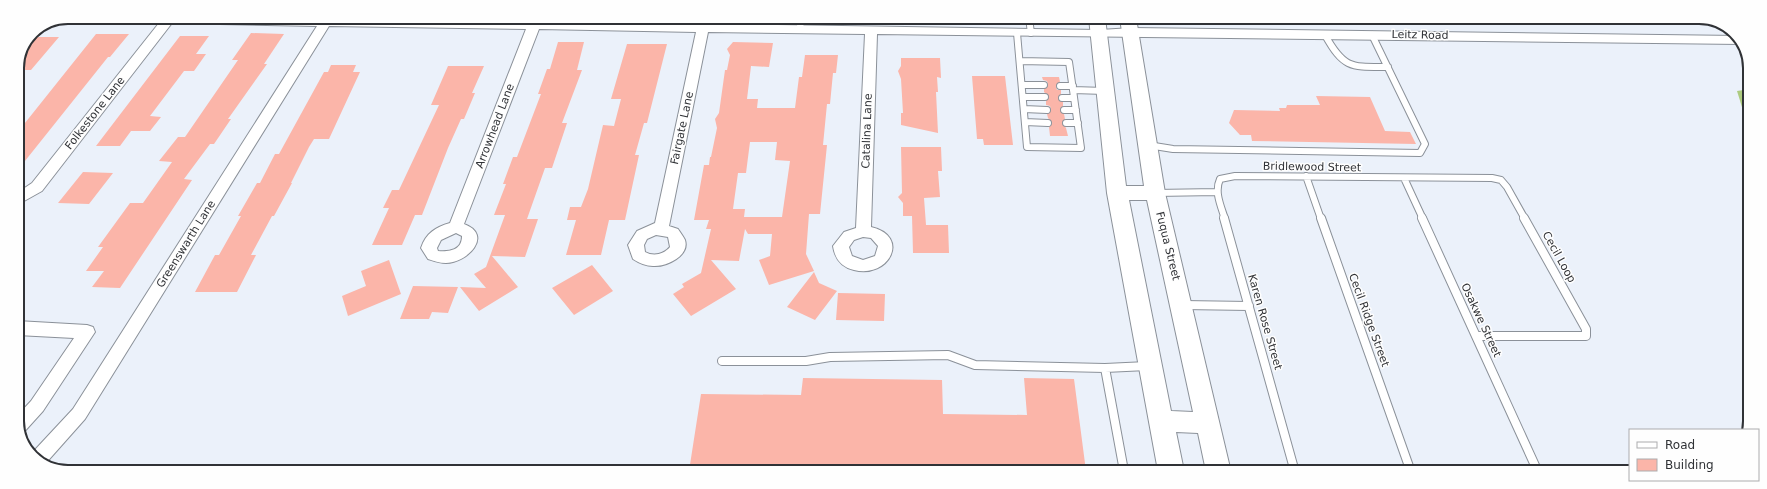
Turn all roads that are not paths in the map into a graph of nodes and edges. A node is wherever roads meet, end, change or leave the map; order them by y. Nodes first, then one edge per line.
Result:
1 (165, 24) edge
2 (324, 24) edge
3 (464, 24) edge
4 (781, 24) edge
5 (810, 24) edge
6 (1030, 24) edge
7 (534, 25) junction
8 (1130, 25) edge
9 (1098, 26) edge
10 (703, 28) junction
11 (871, 31) junction
12 (1018, 33) junction
13 (1031, 33) junction
14 (1325, 35) junction
15 (1372, 35) junction
16 (1733, 40) edge
17 (1020, 61) junction
18 (1388, 67) junction
19 (1022, 85) junction
20 (1044, 85) dead end
21 (1060, 86) dead end
22 (1073, 88) junction
23 (1105, 91) junction
24 (1023, 97) junction
25 (1045, 97) dead end
26 (1062, 98) dead end
27 (1074, 98) junction
28 (1024, 109) junction
29 (1047, 110) dead end
30 (1064, 110) dead end
31 (1076, 110) junction
32 (1025, 122) junction
33 (1048, 123) dead end
34 (1066, 123) dead end
35 (1078, 124) junction
36 (1148, 145) junction
37 (1306, 176) junction
38 (1404, 178) junction
39 (1220, 179) joint
40 (1217, 192) junction
41 (1117, 193) junction
42 (1155, 193) junction
43 (24, 196) edge
44 (456, 227) dead end
45 (661, 229) dead end
46 (863, 231) dead end
47 (1182, 305) junction
48 (1249, 306) junction
49 (24, 328) edge
50 (1476, 336) junction
51 (722, 361) dead end
52 (1151, 366) junction
53 (1105, 368) junction
54 (24, 420) edge
55 (1162, 421) junction
56 (1208, 423) junction
57 (41, 456) edge
58 (1123, 465) edge
59 (1169, 465) edge
60 (1217, 465) edge
61 (1293, 465) edge
62 (1409, 465) edge
63 (1535, 465) edge

1 - 43 street, Folkestone Lane
2 - 57 street, Greenswarth Lane
3 - 7 street, Leitz Road
4 - 10 street, Leitz Road
5 - 11 street, Leitz Road
6 - 13 lane
7 - 10 street, Leitz Road
7 - 44 street, Arrowhead Lane
8 - 9 street, Leitz Road
8 - 14 street, Leitz Road
8 - 36 main road, Fuqua Street
9 - 13 street, Leitz Road
9 - 23 main road
10 - 45 street, Fairgate Lane
11 - 12 street, Leitz Road
11 - 46 street, Catalina Lane
12 - 13 street, Leitz Road
12 - 17 lane
14 - 15 street, Leitz Road
14 - 18 lane
15 - 16 street, Leitz Road
15 - 18 lane
17 - 19 lane
17 - 22 lane
18 - 36 lane
19 - 20 lane
19 - 24 lane
21 - 22 lane
22 - 23 lane
22 - 27 lane
23 - 41 main road
24 - 25 lane
24 - 28 lane
26 - 27 lane
27 - 31 lane
28 - 29 lane
28 - 32 lane
30 - 31 lane
31 - 35 lane
32 - 33 lane
32 - 35 lane
34 - 35 lane
36 - 42 main road, Fuqua Street
37 - 38 lane, Bridlewood Street
37 - 39 lane, Bridlewood Street
37 - 62 lane, Cecil Ridge Street
38 - 50 lane, Osakwe Street
38 - 50 lane, Cecil Loop
39 - 40 lane, Karen Rose Street
40 - 42 lane
40 - 48 lane, Karen Rose Street
41 - 42 main road
41 - 52 main road
42 - 47 main road, Fuqua Street
47 - 48 lane
47 - 56 main road, Fuqua Street
48 - 61 lane, Karen Rose Street
49 - 54 street
50 - 63 lane, Osakwe Street
51 - 53 lane
52 - 53 lane
52 - 55 main road
53 - 58 lane
55 - 56 main road
55 - 59 main road
56 - 60 main road, Fuqua Street

